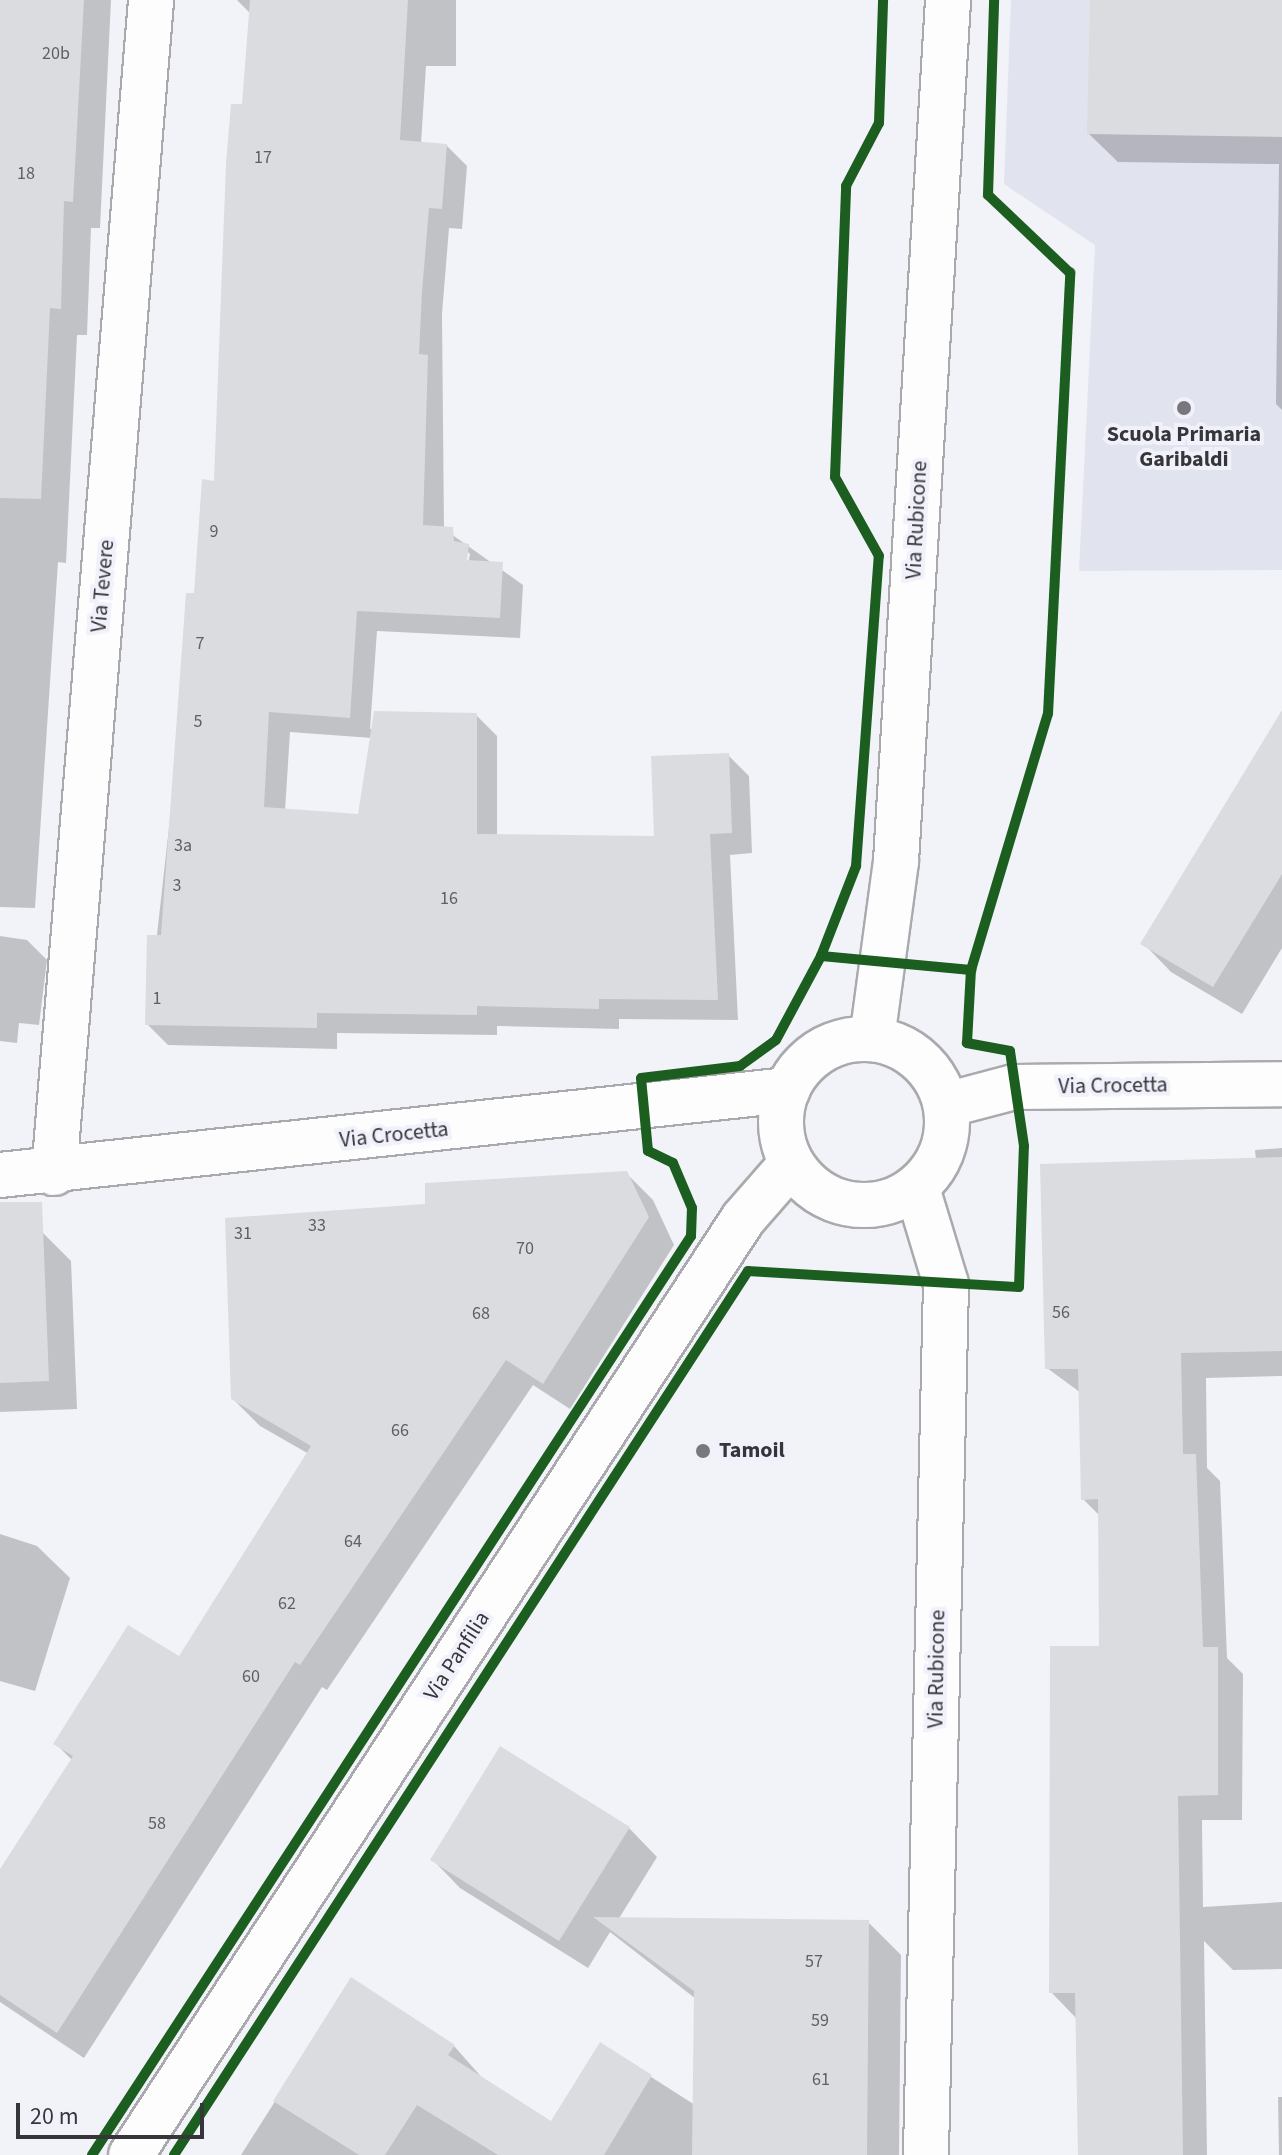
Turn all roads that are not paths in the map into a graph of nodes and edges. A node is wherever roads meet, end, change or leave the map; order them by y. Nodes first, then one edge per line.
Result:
1 (151, 0) edge
2 (948, 0) edge
3 (872, 1039) junction
4 (1282, 1084) edge
5 (787, 1090) junction
6 (946, 1105) junction
7 (791, 1164) junction
8 (54, 1173) junction
9 (0, 1175) edge
10 (917, 1188) junction
11 (131, 2155) edge
12 (926, 2155) edge

1 - 8 street, Via Tevere
2 - 3 street, Via Rubicone
3 - 5 street
3 - 6 street
4 - 6 street, Via Crocetta
5 - 7 street
5 - 8 street, Via Crocetta
6 - 10 street
7 - 10 street
7 - 11 street, Via Panfilia
8 - 9 street, Via Crocetta
10 - 12 street, Via Rubicone

